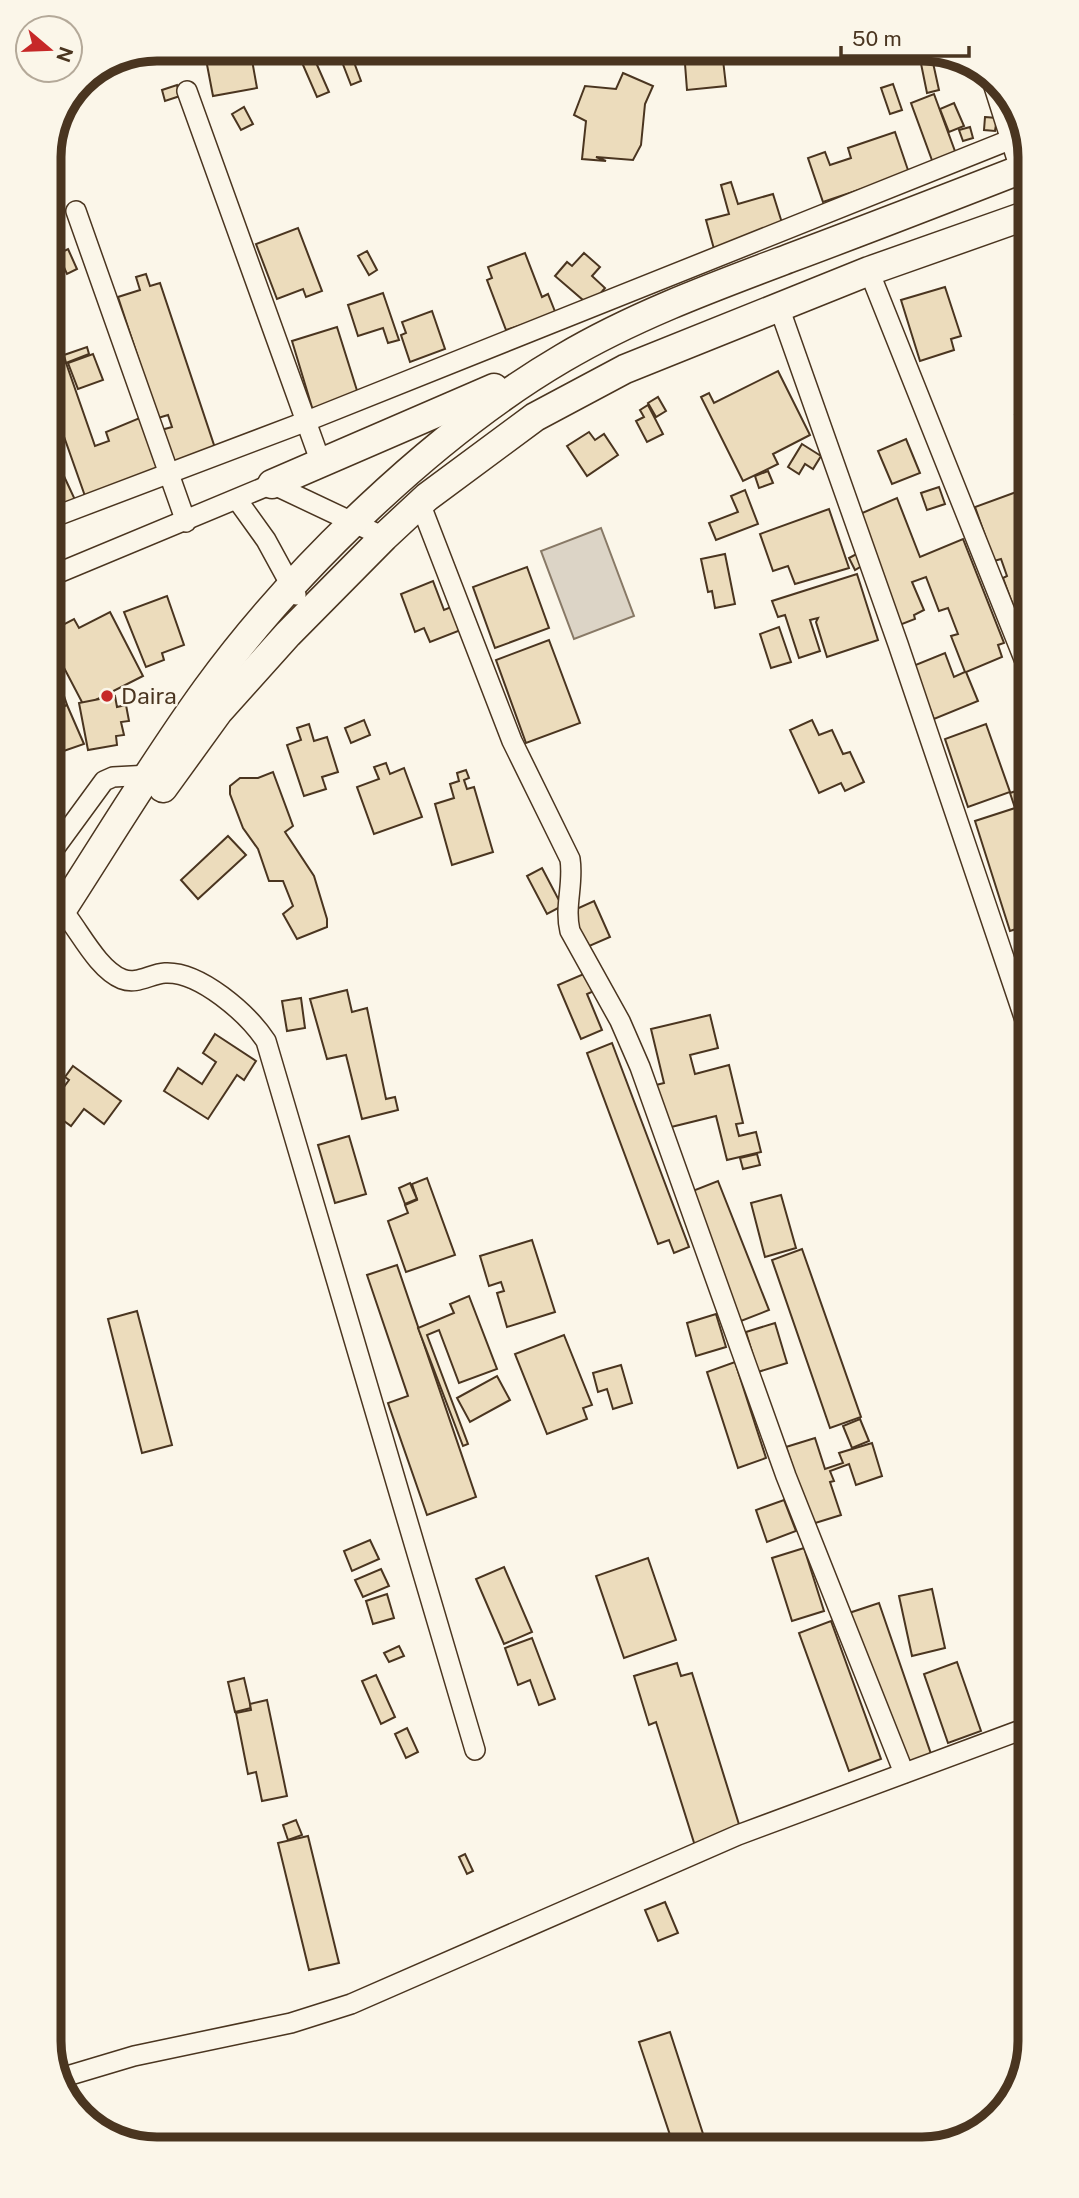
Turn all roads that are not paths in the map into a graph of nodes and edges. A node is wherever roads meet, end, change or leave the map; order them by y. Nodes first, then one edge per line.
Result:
1 (187, 90) dead end
2 (1004, 108) edge
3 (1014, 133) edge
4 (1016, 137) edge
5 (1018, 170) edge
6 (76, 211) dead end
7 (1018, 218) edge
8 (869, 271) junction
9 (779, 307) junction
10 (561, 359) junction
11 (307, 421) junction
12 (321, 463) junction
13 (170, 474) junction
14 (272, 484) junction
15 (237, 501) junction
16 (420, 503) junction
17 (61, 514) edge
18 (186, 522) junction
19 (355, 523) junction
20 (384, 537) junction
21 (61, 572) edge
22 (292, 588) junction
23 (309, 613) junction
24 (1018, 644) edge
25 (150, 775) junction
26 (61, 840) edge
27 (61, 923) edge
28 (61, 924) edge
29 (61, 931) edge
30 (1018, 999) edge
31 (1018, 1731) edge
32 (475, 1750) dead end
33 (904, 1773) junction
34 (68, 2076) edge

1 - 11 street
2 - 3 street
4 - 11 street
5 - 10 highway
6 - 13 street
7 - 8 highway
8 - 9 highway
8 - 24 street
9 - 16 highway
9 - 30 street
10 - 12 highway
10 - 19 highway
11 - 12 street
11 - 13 street
12 - 14 highway
13 - 17 street
13 - 18 street
14 - 15 street
14 - 19 street
15 - 18 street
15 - 22 street
16 - 20 highway
16 - 33 street
18 - 21 street
19 - 20 street
19 - 22 highway
20 - 23 highway
22 - 23 street
22 - 25 highway
23 - 28 highway
25 - 26 street
25 - 27 highway
29 - 32 street
31 - 33 street
33 - 34 street

